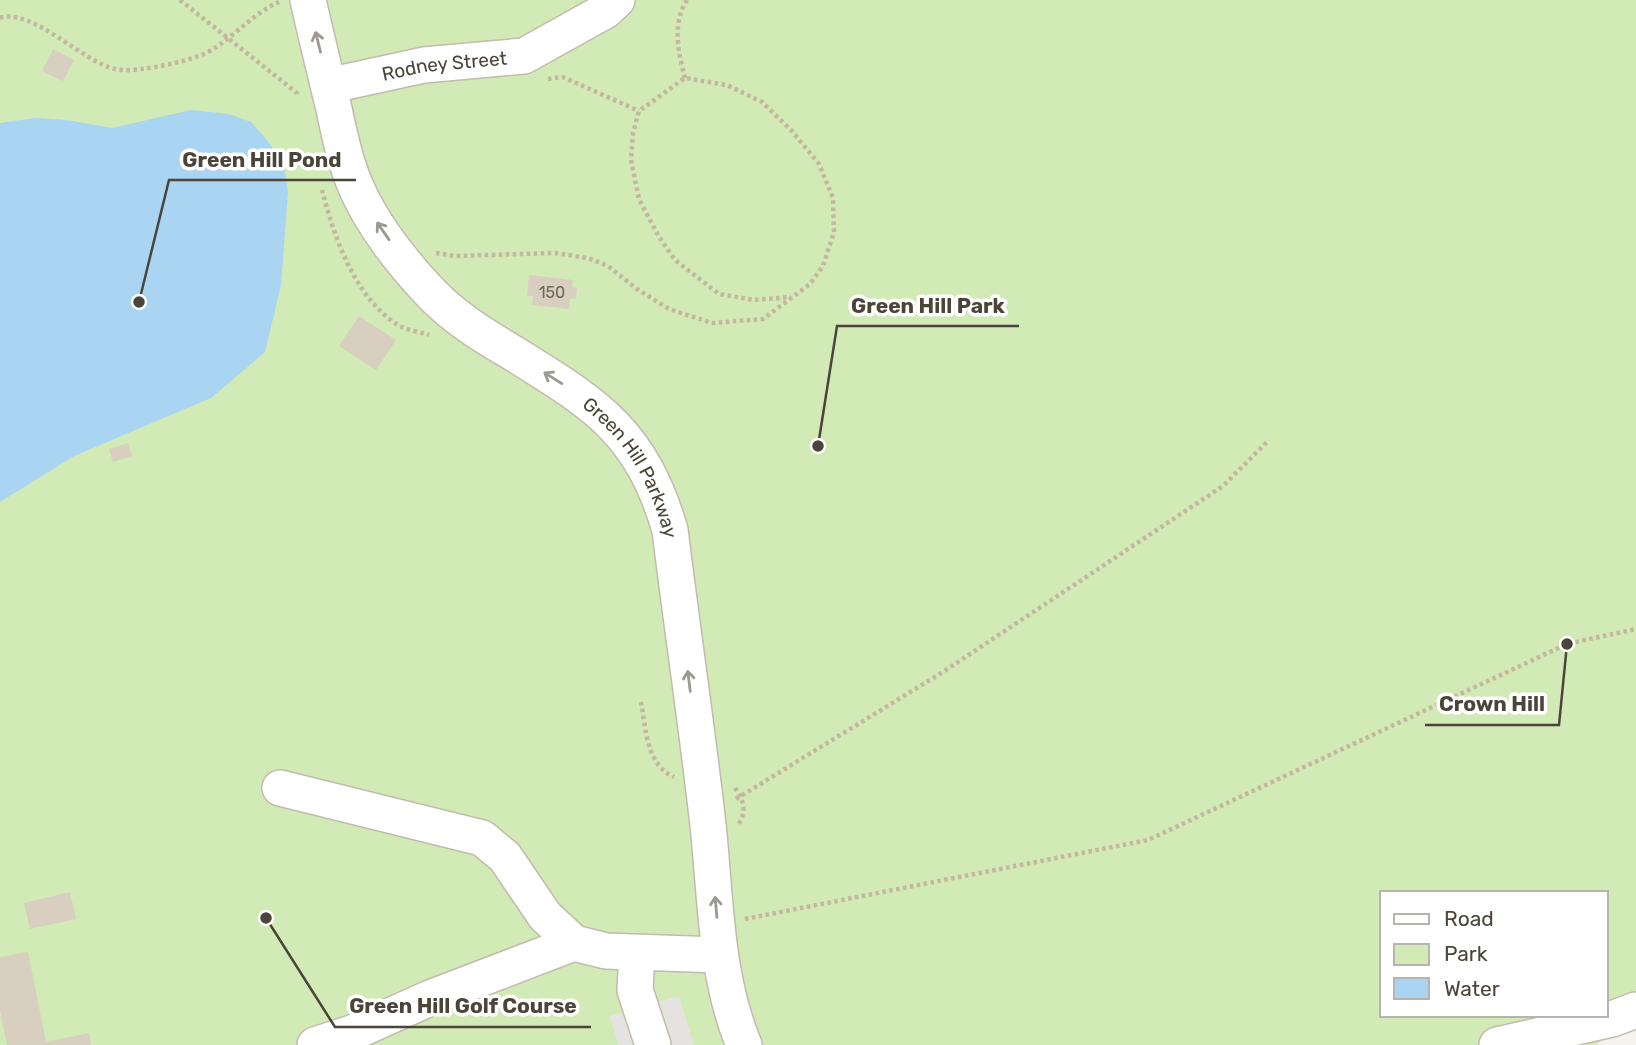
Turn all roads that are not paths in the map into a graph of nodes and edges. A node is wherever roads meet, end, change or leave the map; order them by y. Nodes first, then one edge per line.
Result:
1 (308, 0) edge
2 (617, 0) edge
3 (341, 83) dead end
4 (280, 788) dead end
5 (574, 943) junction
6 (637, 953) junction
7 (719, 956) junction
8 (1631, 1015) edge
9 (315, 1045) edge
10 (653, 1045) edge
11 (744, 1045) edge
12 (1497, 1045) edge

7 -> 1 street, Green Hill Parkway
2 - 3 street, Rodney Street
4 - 5 street
5 - 6 street
5 - 9 street
6 - 7 street
6 - 10 street
7 - 11 street, Green Hill Parkway
8 - 12 street

